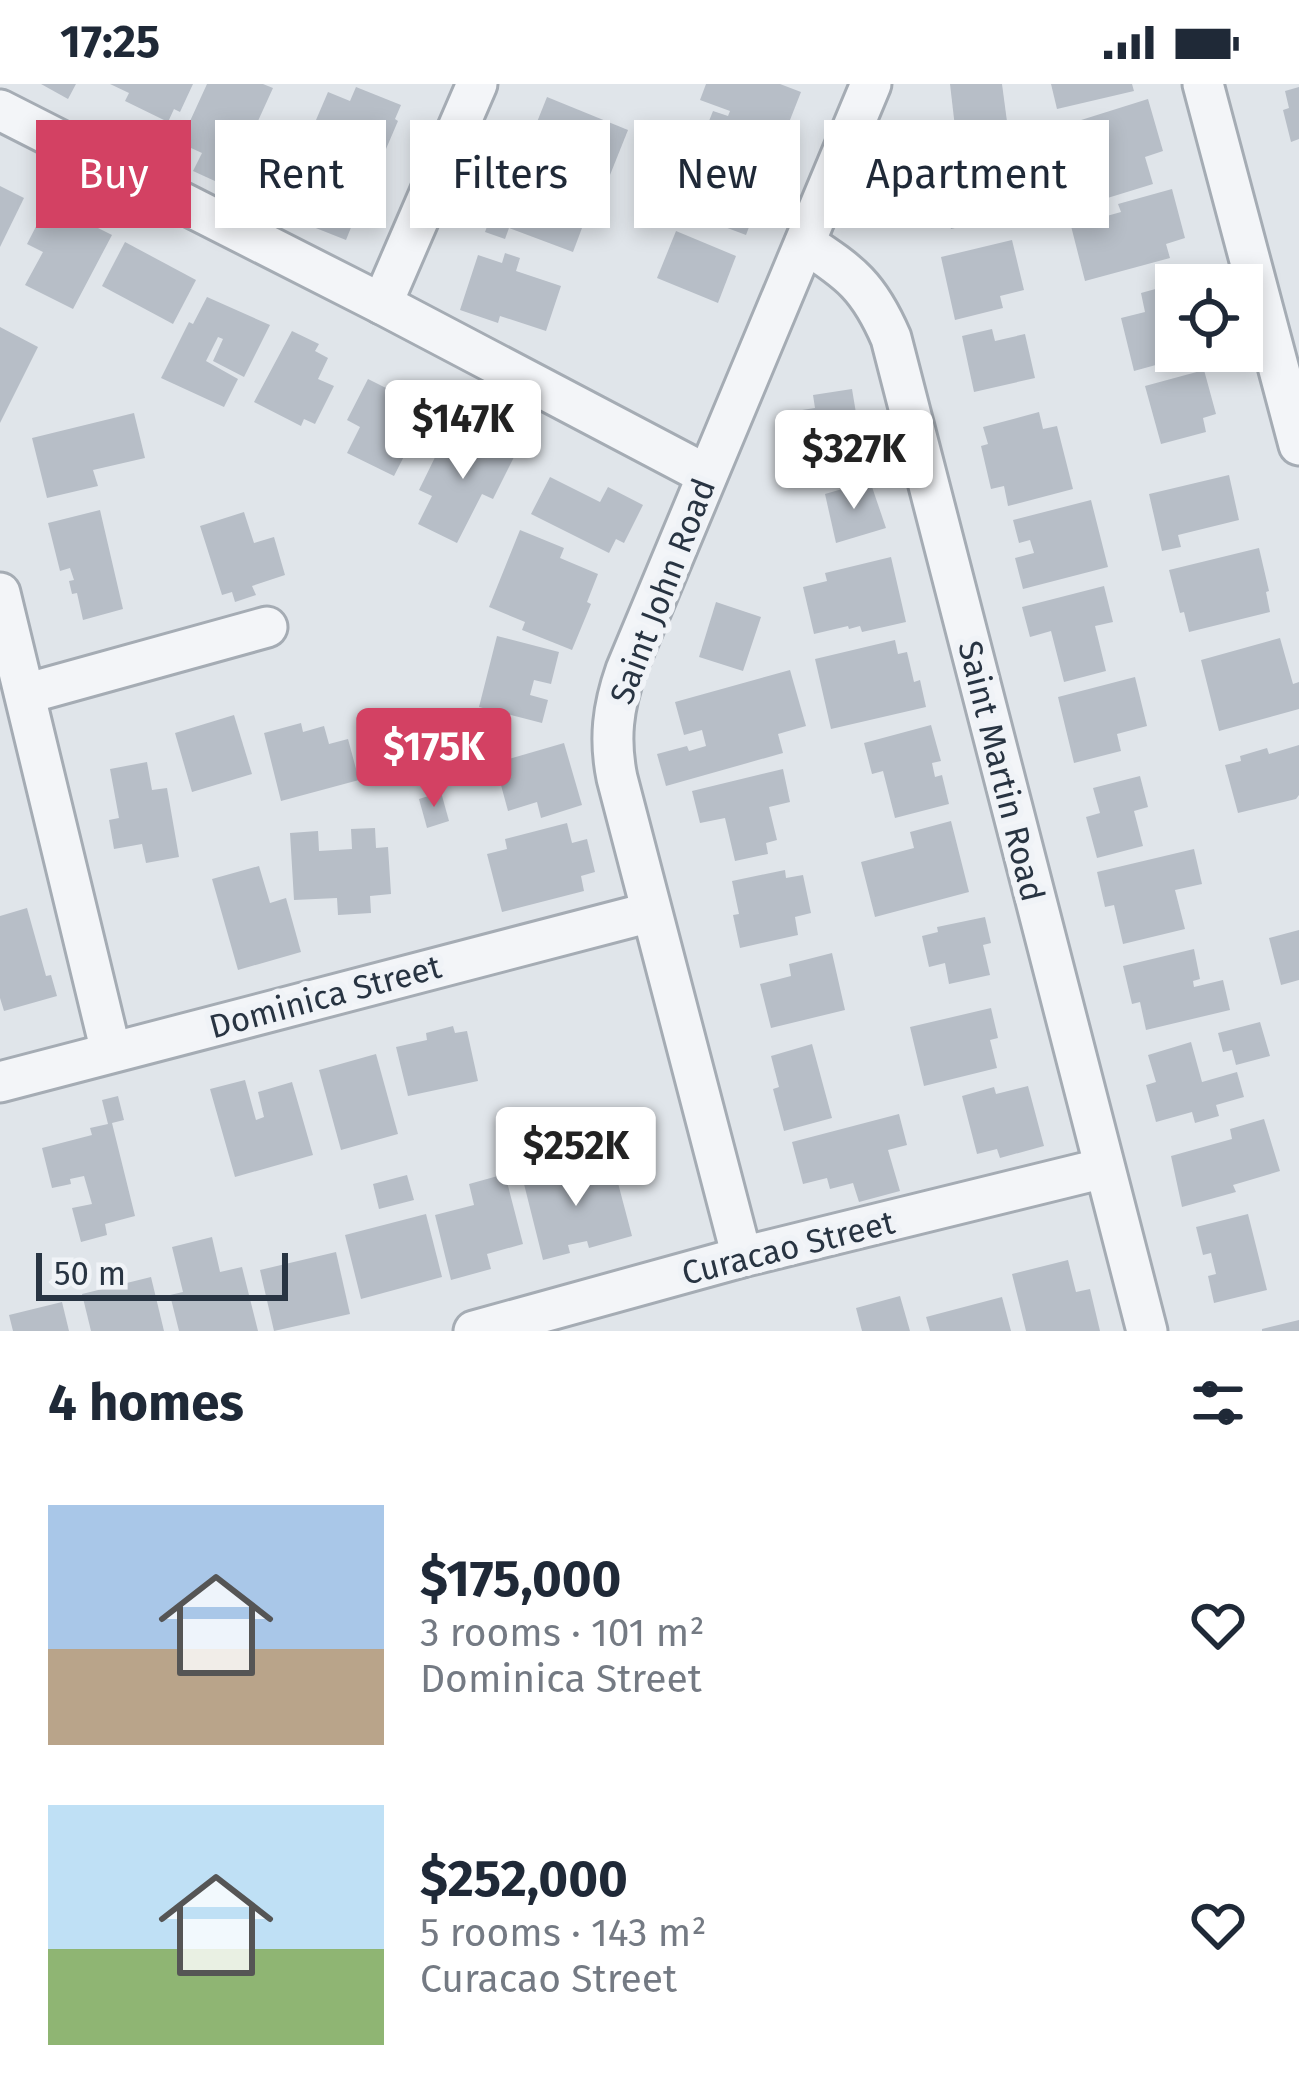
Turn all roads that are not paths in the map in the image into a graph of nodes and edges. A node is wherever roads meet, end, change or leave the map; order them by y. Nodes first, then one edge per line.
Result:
1 (478, 84) edge
2 (871, 84) edge
3 (1202, 84) edge
4 (0, 110) edge
5 (806, 243) junction
6 (382, 304) junction
7 (1282, 311) edge
8 (1299, 445) edge
9 (707, 475) junction
10 (0, 593) edge
11 (267, 627) dead end
12 (26, 694) junction
13 (651, 912) junction
14 (111, 1052) junction
15 (0, 1082) edge
16 (1104, 1168) junction
17 (742, 1257) junction
18 (474, 1331) edge
19 (1147, 1331) edge

1 - 6 street
2 - 5 street, Saint John Road
3 - 7 street
4 - 6 street
5 - 9 street, Saint John Road
5 - 16 street, Saint Martin Road
6 - 9 street
7 - 8 street
9 - 13 street, Saint John Road
10 - 12 street
11 - 12 street
12 - 14 street
13 - 14 street, Dominica Street
13 - 17 street, Saint John Road
14 - 15 street, Dominica Street
16 - 17 street, Curacao Street
16 - 19 street, Saint Martin Road
17 - 18 street, Curacao Street

